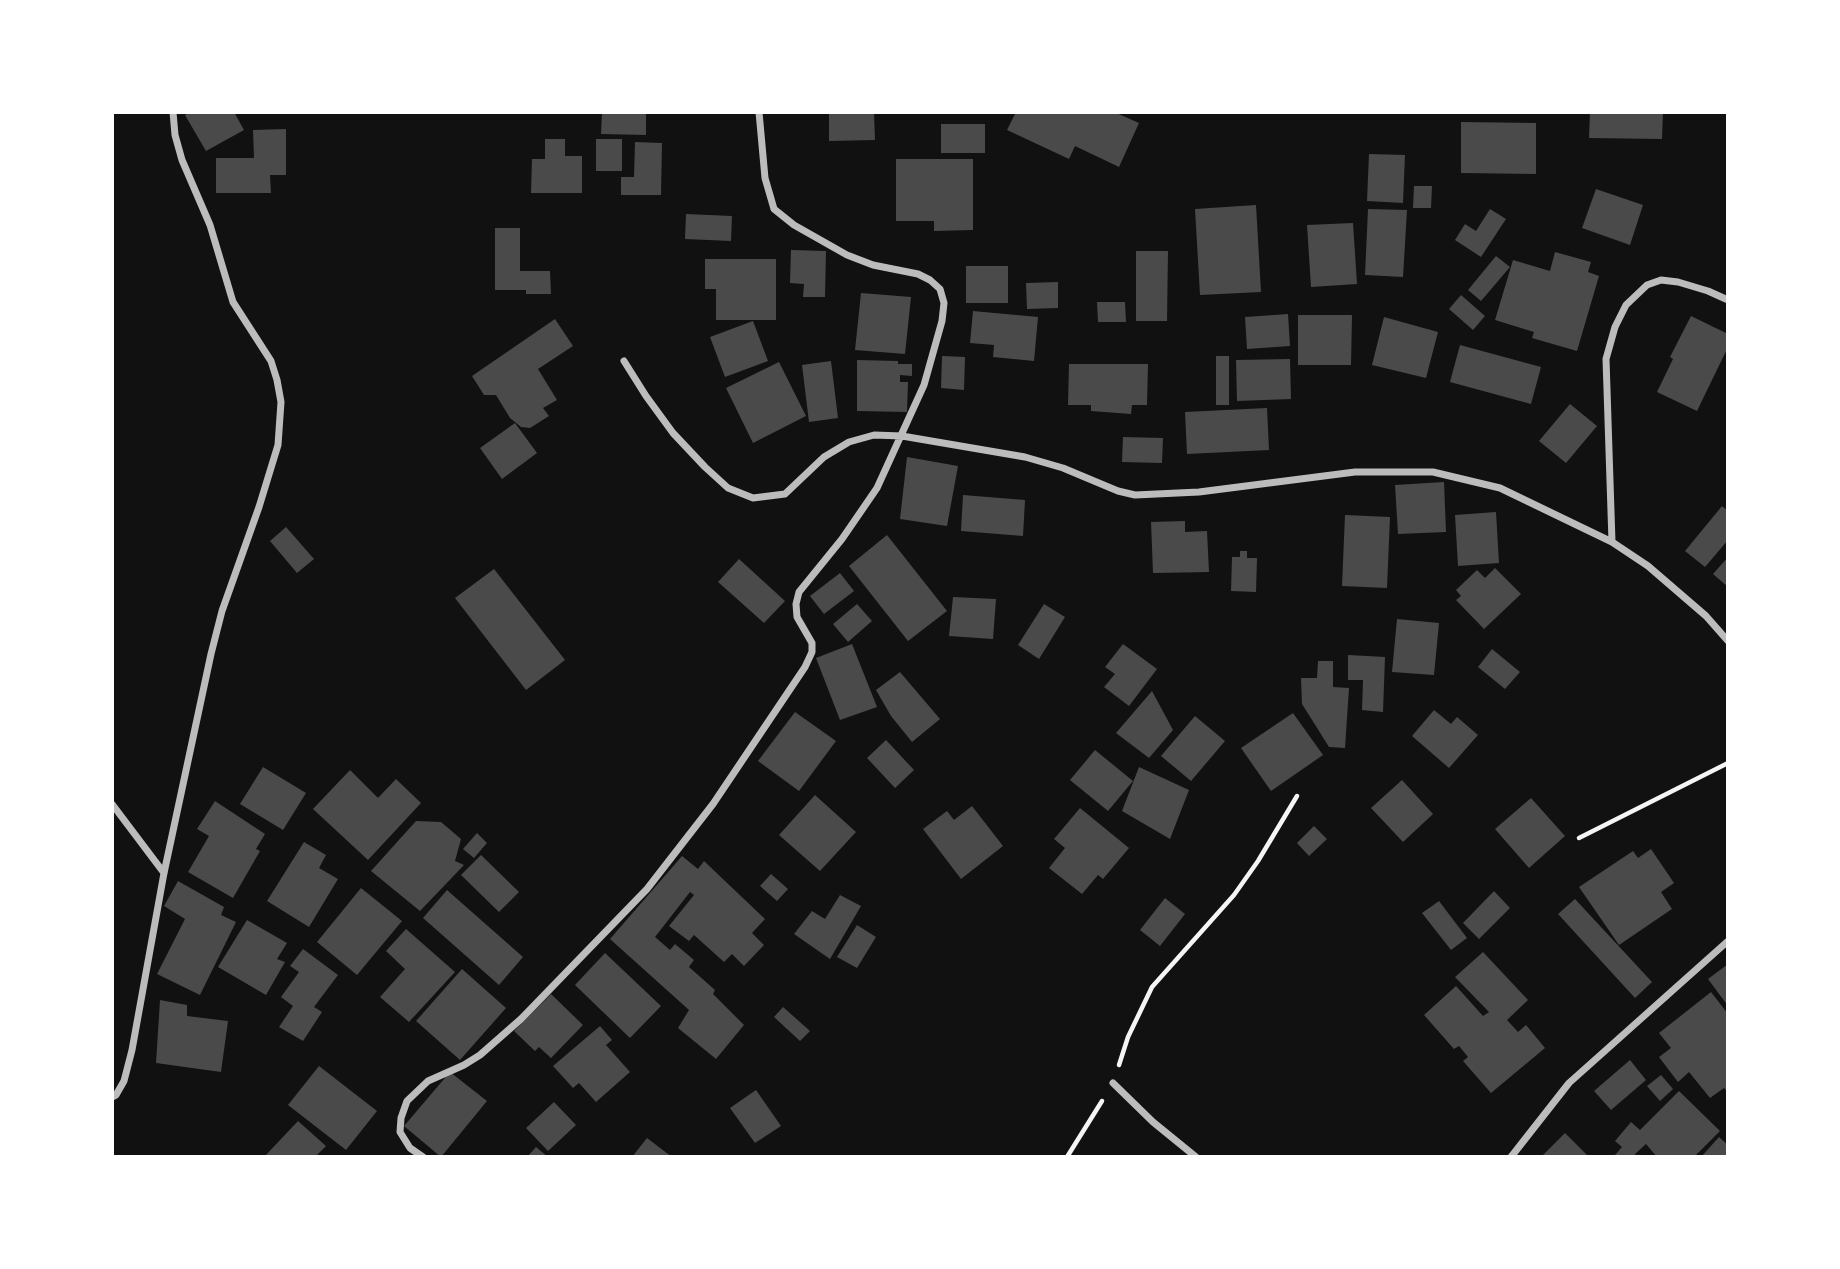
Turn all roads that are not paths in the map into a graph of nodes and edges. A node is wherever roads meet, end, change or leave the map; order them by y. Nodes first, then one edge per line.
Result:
1 (173, 112) edge
2 (758, 112) edge
3 (1728, 300) edge
4 (624, 361) dead end
5 (902, 436) junction
6 (1612, 542) junction
7 (1728, 641) edge
8 (112, 804) edge
9 (164, 873) junction
10 (1728, 941) edge
11 (1113, 1083) road end
12 (112, 1097) edge
13 (423, 1157) edge
14 (1196, 1157) edge
15 (1510, 1157) edge

1 - 9 street
2 - 5 street
3 - 6 street
4 - 5 street
5 - 6 street
5 - 13 street
6 - 7 street
8 - 9 street
9 - 12 street
10 - 15 street
11 - 14 street

